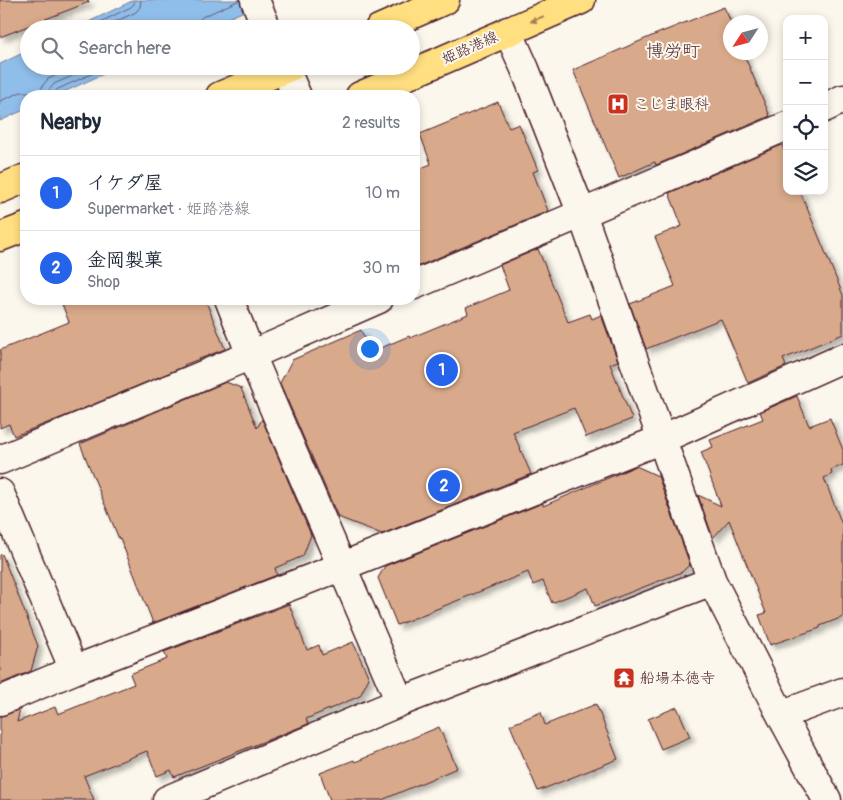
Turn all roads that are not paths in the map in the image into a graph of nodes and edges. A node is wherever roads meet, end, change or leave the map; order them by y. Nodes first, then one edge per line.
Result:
1 (445, 0) edge
2 (582, 0) edge
3 (399, 20) edge
4 (508, 31) junction
5 (420, 70) edge
6 (269, 75) edge
7 (290, 75) edge
8 (408, 75) edge
9 (234, 90) edge
10 (295, 90) edge
11 (374, 90) edge
12 (843, 99) edge
13 (828, 106) edge
14 (783, 128) edge
15 (20, 181) edge
16 (0, 189) edge
17 (582, 214) junction
18 (20, 229) edge
19 (0, 237) edge
20 (420, 282) edge
21 (232, 305) edge
22 (364, 305) edge
23 (251, 355) junction
24 (843, 358) edge
25 (662, 440) junction
26 (0, 460) edge
27 (0, 493) edge
28 (343, 566) junction
29 (712, 581) junction
30 (74, 670) junction
31 (843, 692) edge
32 (0, 701) edge
33 (400, 702) junction
34 (781, 715) junction
35 (167, 800) edge
36 (827, 800) edge

1 - 3 main road
2 -> 4 main road, 姫路港線
4 - 5 main road, 姫路港線
4 - 17 street
6 - 9 main road
7 - 10 street
8 - 11 main road, 姫路港線
12 - 13 street
14 - 17 street
15 - 16 main road
17 - 20 street
17 - 25 street
18 - 19 main road
21 - 23 street
22 - 23 street
23 - 26 street
23 - 28 street
24 - 25 street
25 - 28 street
25 - 29 street
27 - 30 street
28 - 30 street
28 - 33 street
29 - 33 street
29 - 34 street
30 - 32 street
31 - 34 street
33 - 35 street
34 - 36 street

